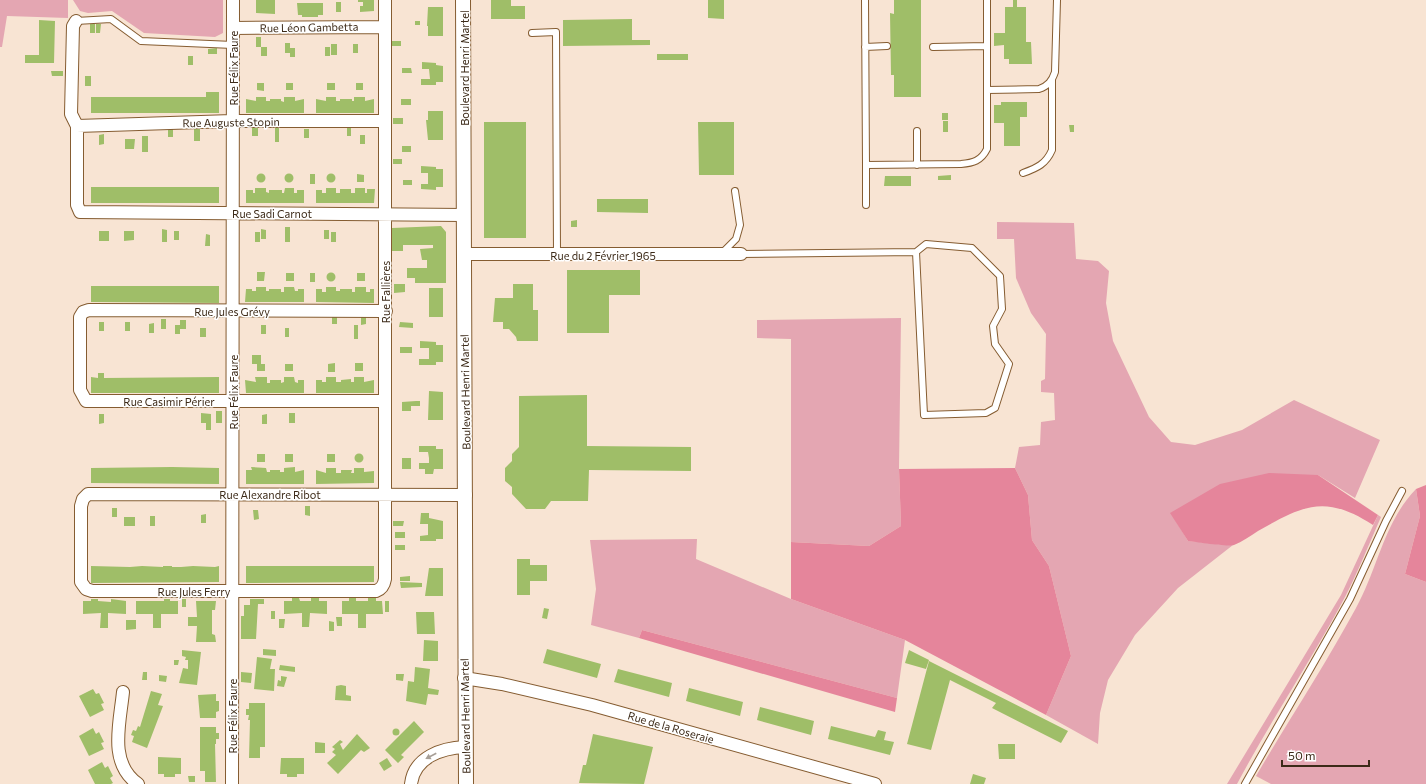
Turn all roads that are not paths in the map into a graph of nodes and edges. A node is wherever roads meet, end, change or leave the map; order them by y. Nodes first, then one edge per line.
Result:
1 (233, 0) edge
2 (385, 0) edge
3 (463, 0) edge
4 (865, 0) edge
5 (987, 0) edge
6 (1057, 0) edge
7 (76, 21) joint
8 (385, 26) junction
9 (233, 28) junction
10 (532, 33) dead end
11 (233, 45) junction
12 (865, 46) junction
13 (887, 46) dead end
14 (987, 46) junction
15 (933, 47) dead end
16 (1052, 80) junction
17 (987, 90) junction
18 (232, 121) junction
19 (385, 121) junction
20 (77, 126) junction
21 (917, 131) dead end
22 (917, 164) junction
23 (866, 165) junction
24 (1023, 173) dead end
25 (735, 191) dead end
26 (866, 205) dead end
27 (233, 213) junction
28 (385, 214) junction
29 (464, 215) junction
30 (916, 252) junction
31 (464, 254) junction
32 (722, 254) junction
33 (742, 254) joint
34 (557, 255) junction
35 (232, 311) junction
36 (386, 311) junction
37 (80, 317) joint
38 (234, 401) junction
39 (385, 401) junction
40 (1402, 491) dead end
41 (232, 494) junction
42 (385, 494) junction
43 (466, 495) junction
44 (81, 506) joint
45 (384, 585) joint
46 (234, 591) junction
47 (464, 678) junction
48 (124, 692) dead end
49 (466, 747) junction
50 (138, 784) edge
51 (232, 784) edge
52 (411, 784) edge
53 (466, 784) edge
54 (875, 784) edge
55 (1245, 784) edge

1 - 9 street, Rue Félix Faure
2 - 8 street, Rue Fallières
3 - 29 street, Boulevard Henri Martel
4 - 12 lane
5 - 14 lane
6 - 16 lane
7 - 11 lane
7 - 20 street
8 - 9 street, Rue Léon Gambetta
8 - 19 street, Rue Fallières
9 - 11 street, Rue Félix Faure
10 - 34 lane
11 - 18 street, Rue Félix Faure
12 - 13 lane
12 - 23 lane
14 - 15 lane
14 - 17 lane
16 - 17 lane
16 - 24 lane
17 - 22 lane
18 - 19 street, Rue Auguste Stopin
18 - 20 street, Rue Auguste Stopin
18 - 27 street, Rue Félix Faure
19 - 28 street, Rue Fallières
20 - 27 street, Rue Sadi Carnot
21 - 22 lane
22 - 23 lane
23 - 26 lane
25 - 32 lane
27 - 28 street, Rue Sadi Carnot
27 - 35 street, Rue Félix Faure
28 - 29 street, Rue Sadi Carnot
28 - 36 street, Rue Fallières
29 - 31 street, Boulevard Henri Martel
30 - 30 lane
30 - 33 lane
31 - 34 street, Rue du 2 Février 1965
31 - 43 street, Boulevard Henri Martel
32 - 33 street, Rue du 2 Février 1965
32 - 34 street, Rue du 2 Février 1965
35 - 36 street, Rue Jules Grévy
35 - 37 street, Rue Jules Grévy
35 - 38 street, Rue Félix Faure
36 - 39 street, Rue Fallières
37 - 38 street, Rue Casimir Périer
38 - 39 street, Rue Casimir Périer
38 - 41 street, Rue Félix Faure
39 - 42 street, Rue Fallières
40 - 55 lane
41 - 42 street, Rue Alexandre Ribot
41 - 44 street, Rue Alexandre Ribot
41 - 46 street, Rue Félix Faure
42 - 43 street, Rue Alexandre Ribot
42 - 45 street, Rue Fallières
43 - 47 street, Boulevard Henri Martel
44 - 46 street, Rue Jules Ferry
45 - 46 street, Rue Jules Ferry
46 - 51 street, Rue Félix Faure
47 - 49 street, Boulevard Henri Martel
47 - 54 street, Rue de la Roseraie
48 - 50 street
49 -> 52 street
49 - 53 street, Boulevard Henri Martel

